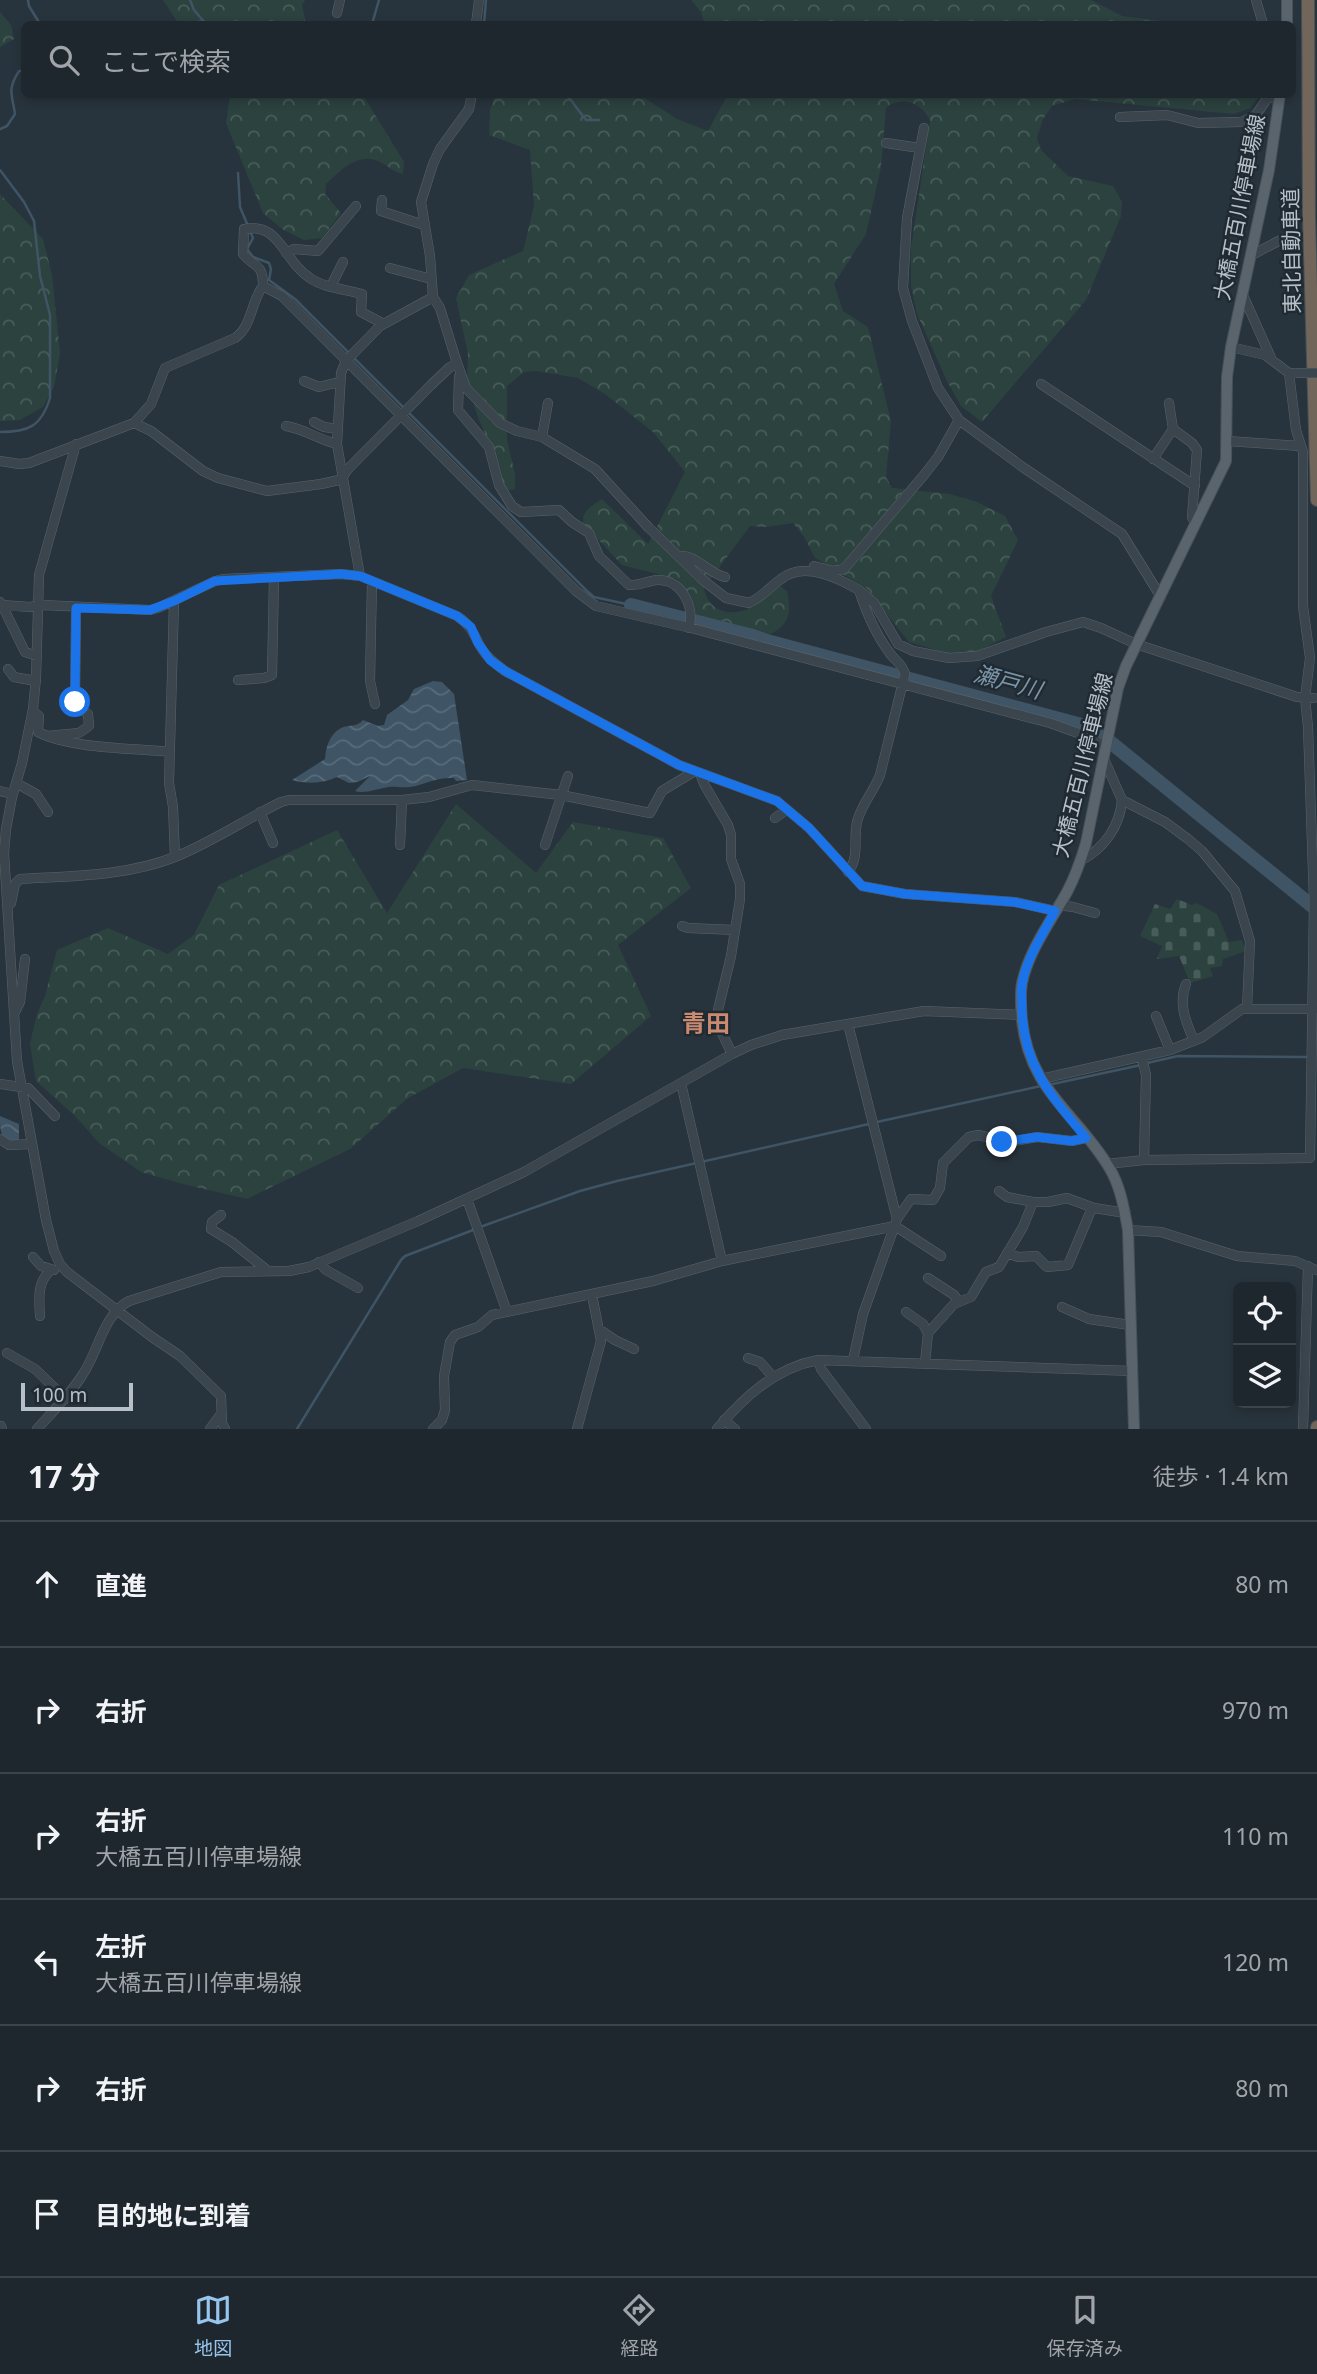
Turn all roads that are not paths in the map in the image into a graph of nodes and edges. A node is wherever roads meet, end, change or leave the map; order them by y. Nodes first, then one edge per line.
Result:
1 (340, 0) edge
2 (479, 0) edge
3 (1256, 0) edge
4 (1287, 0) edge
5 (1308, 0) edge
6 (337, 13) dead end
7 (476, 21) edge
8 (1262, 21) edge
9 (1287, 21) edge
10 (471, 98) edge
11 (1270, 98) edge
12 (1280, 98) edge
13 (1121, 117) dead end
14 (923, 128) dead end
15 (886, 143) dead end
16 (920, 148) junction
17 (382, 200) dead end
18 (356, 206) dead end
19 (425, 225) junction
20 (1290, 235) dead end
21 (286, 253) junction
22 (1250, 256) junction
23 (343, 262) dead end
24 (390, 268) dead end
25 (431, 279) junction
26 (263, 286) junction
27 (331, 286) junction
28 (1242, 293) junction
29 (433, 297) junction
30 (384, 324) junction
31 (1231, 347) junction
32 (350, 357) junction
33 (1272, 360) junction
34 (458, 367) junction
35 (1292, 373) junction
36 (1317, 373) edge
37 (304, 381) dead end
38 (340, 382) junction
39 (1041, 384) dead end
40 (1169, 403) dead end
41 (548, 404) dead end
42 (405, 412) junction
43 (959, 420) junction
44 (314, 422) dead end
45 (134, 423) junction
46 (286, 426) dead end
47 (338, 429) junction
48 (1173, 429) junction
49 (542, 437) junction
50 (1227, 442) junction
51 (76, 444) junction
52 (337, 444) junction
53 (1300, 446) junction
54 (1153, 458) junction
55 (0, 461) edge
56 (343, 477) junction
57 (1195, 486) junction
58 (1317, 500) edge
59 (1196, 524) junction
60 (678, 557) junction
61 (812, 571) junction
62 (360, 576) junction
63 (725, 577) dead end
64 (274, 578) junction
65 (372, 581) junction
66 (859, 590) junction
67 (1161, 597) junction
68 (174, 601) junction
69 (1, 604) edge
70 (38, 607) junction
71 (76, 608) junction
72 (689, 628) junction
73 (1136, 643) junction
74 (37, 656) junction
75 (8, 669) dead end
76 (904, 679) junction
77 (239, 680) dead end
78 (36, 681) junction
79 (1309, 698) junction
80 (375, 704) dead end
81 (33, 711) junction
82 (47, 736) junction
83 (1107, 742) junction
84 (170, 752) junction
85 (1104, 759) junction
86 (698, 772) junction
87 (568, 776) dead end
88 (16, 783) junction
89 (0, 790) edge
90 (13, 794) junction
91 (561, 795) junction
92 (401, 800) junction
93 (1122, 800) junction
94 (786, 810) junction
95 (48, 812) dead end
96 (260, 812) junction
97 (775, 818) dead end
98 (3, 839) edge
99 (273, 843) dead end
100 (400, 845) dead end
101 (545, 845) dead end
102 (175, 857) junction
103 (1080, 861) junction
104 (848, 872) junction
105 (3, 875) edge
106 (6, 903) junction
107 (1057, 908) junction
108 (1095, 913) dead end
109 (682, 926) dead end
110 (735, 930) junction
111 (25, 959) dead end
112 (1186, 984) dead end
113 (1247, 1008) junction
114 (1314, 1009) edge
115 (1022, 1015) junction
116 (13, 1016) junction
117 (1156, 1016) dead end
118 (848, 1024) junction
119 (1194, 1041) junction
120 (1170, 1050) junction
121 (733, 1054) junction
122 (1144, 1062) junction
123 (681, 1083) junction
124 (1044, 1083) junction
125 (0, 1084) edge
126 (21, 1087) junction
127 (55, 1116) dead end
128 (1086, 1138) junction
129 (0, 1139) edge
130 (32, 1144) junction
131 (1144, 1160) junction
132 (1107, 1164) junction
133 (999, 1191) dead end
134 (467, 1199) junction
135 (1033, 1202) junction
136 (1092, 1208) junction
137 (1126, 1213) junction
138 (220, 1214) dead end
139 (896, 1222) junction
140 (1128, 1230) junction
141 (1007, 1253) junction
142 (941, 1256) dead end
143 (33, 1257) dead end
144 (722, 1261) junction
145 (319, 1262) junction
146 (62, 1266) junction
147 (1312, 1268) edge
148 (51, 1270) junction
149 (268, 1272) junction
150 (928, 1278) dead end
151 (358, 1288) dead end
152 (592, 1295) junction
153 (959, 1302) junction
154 (1062, 1307) dead end
155 (116, 1308) junction
156 (507, 1312) junction
157 (906, 1312) dead end
158 (40, 1316) dead end
159 (1130, 1325) junction
160 (600, 1330) junction
161 (928, 1333) junction
162 (634, 1349) dead end
163 (7, 1353) dead end
164 (748, 1359) dead end
165 (818, 1360) junction
166 (853, 1360) junction
167 (925, 1363) junction
168 (1133, 1371) junction
169 (773, 1377) junction
170 (66, 1399) junction
171 (221, 1414) junction
172 (724, 1420) junction
173 (860, 1421) junction
174 (37, 1429) edge
175 (210, 1429) edge
176 (225, 1429) edge
177 (433, 1429) edge
178 (577, 1429) edge
179 (717, 1429) edge
180 (736, 1429) edge
181 (853, 1429) edge
182 (866, 1429) edge
183 (1134, 1429) edge
184 (1303, 1429) edge

1 - 6 street
2 - 7 street
3 - 8 street
4 - 9 main road
5 - 58 highway, 東北自動車道
10 - 19 street
11 - 13 street
12 - 22 main road, 大橋五百川停車場線
14 - 16 street
15 - 16 street
16 - 43 street
17 - 19 street
18 - 21 street
19 - 25 street
20 - 22 street
21 - 26 street
21 - 27 street
22 - 28 main road, 大橋五百川停車場線
23 - 27 street
24 - 25 street
25 - 29 street
26 - 32 street
26 - 45 street
27 - 30 street
28 - 31 main road, 大橋五百川停車場線
28 - 33 street
29 - 30 street
29 - 34 street
30 - 32 street
31 - 33 street
31 - 50 main road, 大橋五百川停車場線
32 - 38 street
32 - 42 street
33 - 35 street
34 - 42 street
34 - 49 street
34 - 72 street
35 - 36 street, bridge
35 - 53 street
37 - 38 street
38 - 47 street
39 - 54 street
40 - 48 street
41 - 49 street
42 - 56 street
42 - 72 street
43 - 61 street
43 - 67 street
44 - 47 street
45 - 51 street
45 - 56 street
46 - 52 street
47 - 52 street
48 - 54 street
48 - 57 street
49 - 60 street
50 - 53 street
50 - 59 main road, 大橋五百川停車場線
51 - 55 street
51 - 70 street
52 - 56 street
53 - 79 street
54 - 57 street
56 - 62 street
57 - 59 street
59 - 67 main road, 大橋五百川停車場線
60 - 61 street
60 - 63 street
61 - 66 street
62 - 64 street
62 - 65 street
64 - 68 street
64 - 77 street
65 - 80 street
65 - 86 street
66 - 73 street
66 - 76 street
67 - 73 main road, 大橋五百川停車場線
68 - 71 street
68 - 84 street
69 - 70 street
69 - 74 street
70 - 71 street
70 - 74 street
71 - 82 street
72 - 76 street
73 - 79 street
73 - 83 main road, 大橋五百川停車場線
74 - 78 street
75 - 78 street
76 - 83 street
76 - 104 street
78 - 81 street
79 - 114 street
81 - 82 street
81 - 88 street
82 - 84 street
83 - 85 main road, 大橋五百川停車場線
84 - 102 street
85 - 93 street
85 - 103 main road, 大橋五百川停車場線
86 - 91 street
86 - 94 street
86 - 110 street
87 - 91 street
88 - 90 street
88 - 95 street
89 - 90 street
90 - 98 street
91 - 92 street
91 - 101 street
92 - 96 street
92 - 100 street
93 - 103 street
93 - 113 street
94 - 97 street
94 - 104 street
96 - 99 street
96 - 102 street
98 - 105 street
102 - 106 street
103 - 107 main road, 大橋五百川停車場線
104 - 107 street
105 - 106 street
106 - 116 street
107 - 108 street
107 - 115 main road, 大橋五百川停車場線
109 - 110 street
110 - 121 street
111 - 116 street
112 - 119 street
113 - 114 street
113 - 119 street
114 - 131 street
115 - 118 street
115 - 124 main road, 大橋五百川停車場線
116 - 126 street
117 - 120 street
118 - 121 street
118 - 139 street
119 - 120 street
120 - 122 street
121 - 123 street
122 - 124 street
122 - 131 street
123 - 134 street
123 - 144 street
124 - 128 main road, 大橋五百川停車場線
125 - 126 street
126 - 127 street
126 - 130 street
128 - 132 main road, 大橋五百川停車場線
128 - 139 street
129 - 130 street
130 - 146 street
131 - 132 street
132 - 137 main road, 大橋五百川停車場線
133 - 135 street
134 - 145 street
134 - 156 street
135 - 136 street
135 - 141 street
136 - 137 street
136 - 141 street
137 - 140 main road, 大橋五百川停車場線
138 - 149 street
139 - 142 street
139 - 144 street
139 - 166 street
140 - 147 street
140 - 159 main road, 大橋五百川停車場線
141 - 153 street
143 - 148 street
144 - 152 street
145 - 149 street
145 - 151 street
146 - 148 street
146 - 155 street
147 - 184 street
148 - 158 street
149 - 155 street
150 - 153 street
152 - 156 street
152 - 160 street
153 - 161 street
154 - 159 street
155 - 170 street
155 - 171 street
156 - 177 street
157 - 161 street
159 - 168 main road, 大橋五百川停車場線
160 - 162 street
160 - 178 street
161 - 167 street
163 - 170 street
164 - 169 street
165 - 166 street
165 - 169 street
165 - 173 street
166 - 167 street
167 - 168 street
168 - 183 main road, 大橋五百川停車場線
169 - 172 street
170 - 174 street
171 - 175 street
171 - 176 street
172 - 179 street
172 - 180 street
173 - 181 street
173 - 182 street

